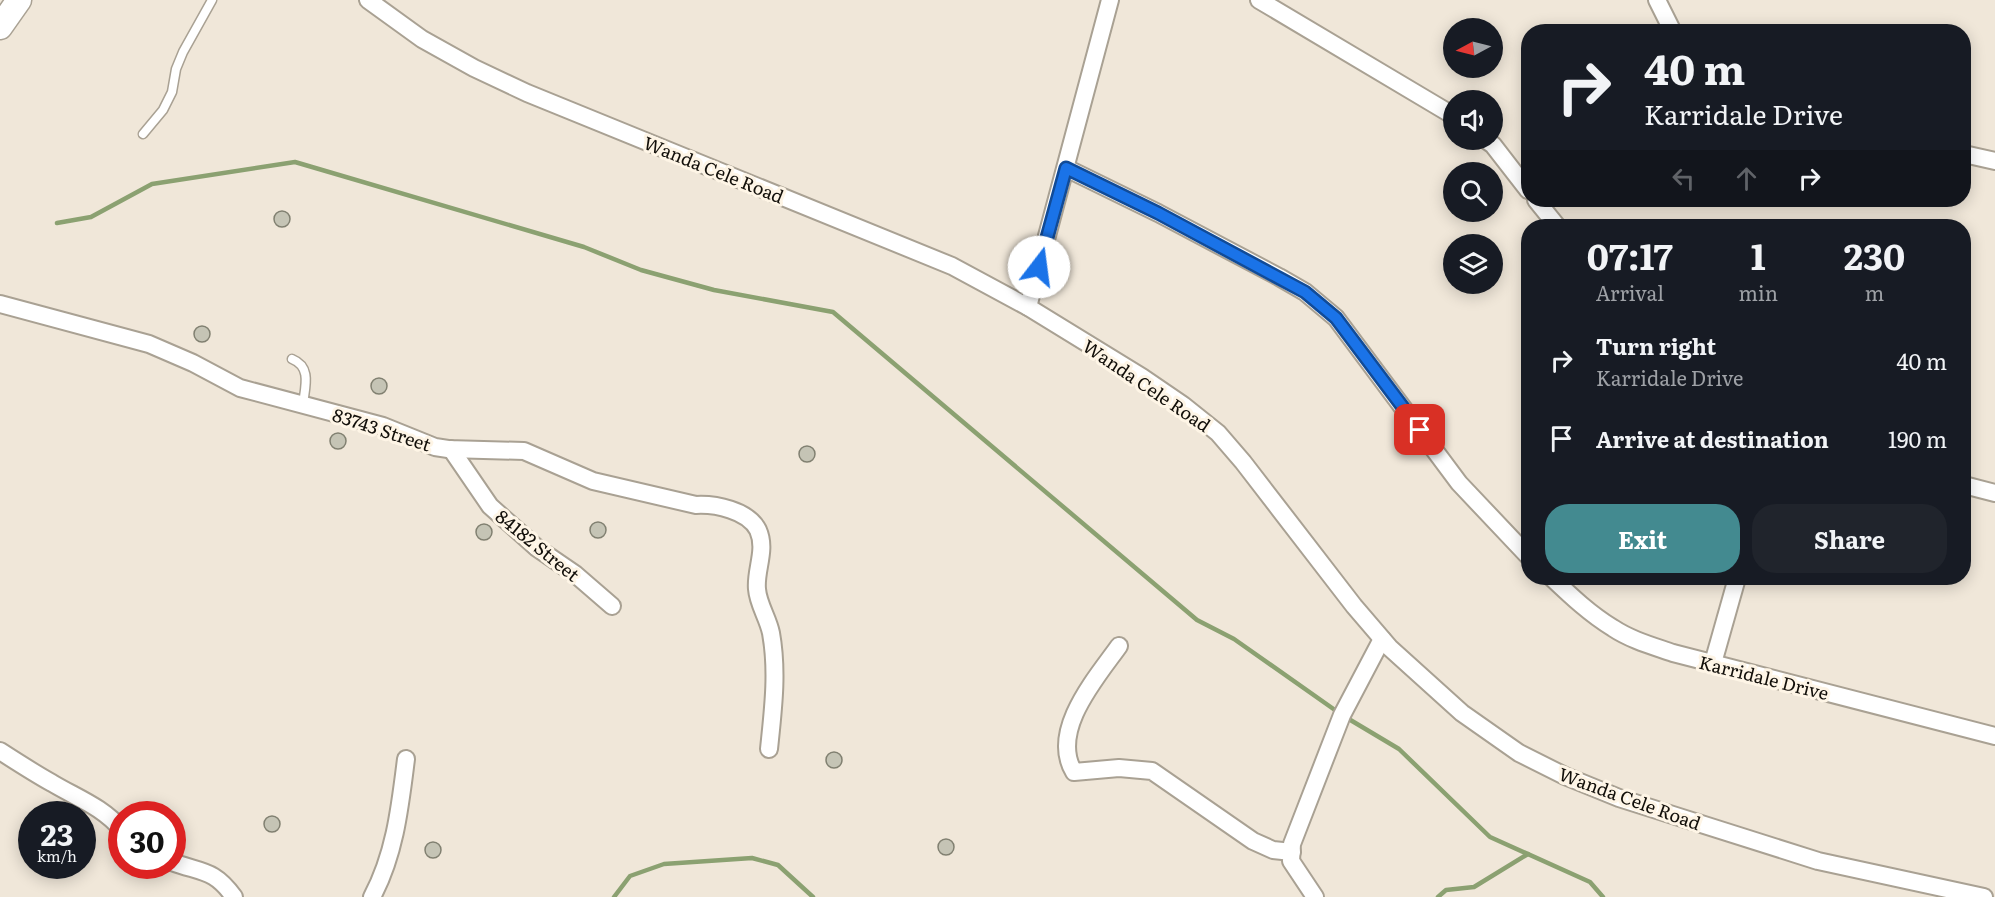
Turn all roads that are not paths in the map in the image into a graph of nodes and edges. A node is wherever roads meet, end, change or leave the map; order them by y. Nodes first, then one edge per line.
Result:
1 (19, 0) edge
2 (212, 0) edge
3 (368, 0) edge
4 (1110, 0) edge
5 (1259, 0) edge
6 (1657, 0) edge
7 (1669, 24) edge
8 (0, 27) edge
9 (1443, 109) edge
10 (143, 134) dead end
11 (1497, 150) edge
12 (1971, 156) edge
13 (1995, 161) edge
14 (1066, 168) junction
15 (1521, 181) edge
16 (1542, 207) edge
17 (1551, 219) edge
18 (0, 304) edge
19 (1028, 307) junction
20 (292, 359) dead end
21 (303, 404) junction
22 (451, 449) junction
23 (1971, 487) edge
24 (1995, 493) edge
25 (1521, 549) edge
26 (1559, 585) edge
27 (1735, 585) edge
28 (612, 606) dead end
29 (1382, 639) junction
30 (1119, 646) dead end
31 (1713, 663) junction
32 (1995, 736) edge
33 (769, 749) dead end
34 (0, 751) edge
35 (406, 759) dead end
36 (108, 815) edge
37 (1292, 852) junction
38 (186, 866) edge
39 (234, 897) edge
40 (372, 897) edge
41 (1315, 897) edge
42 (1984, 897) edge

1 - 8 street
2 - 10 lane
3 - 19 street, Wanda Cele Road
4 - 14 street
5 - 9 street
6 - 7 street
11 - 15 street
12 - 13 street
14 - 19 street
14 - 25 street
16 - 17 street
18 - 21 street, 83743 Street
19 - 29 street, Wanda Cele Road
20 - 21 lane
21 - 22 street, 83743 Street
22 - 28 street, 84182 Street
22 - 33 street, 83743 Street
23 - 24 street
26 - 31 street, Karridale Drive
27 - 31 street
29 - 37 street
29 - 42 street, Wanda Cele Road
30 - 37 street
31 - 32 street, Karridale Drive
34 - 36 street
35 - 40 street
37 - 41 street
38 - 39 street

